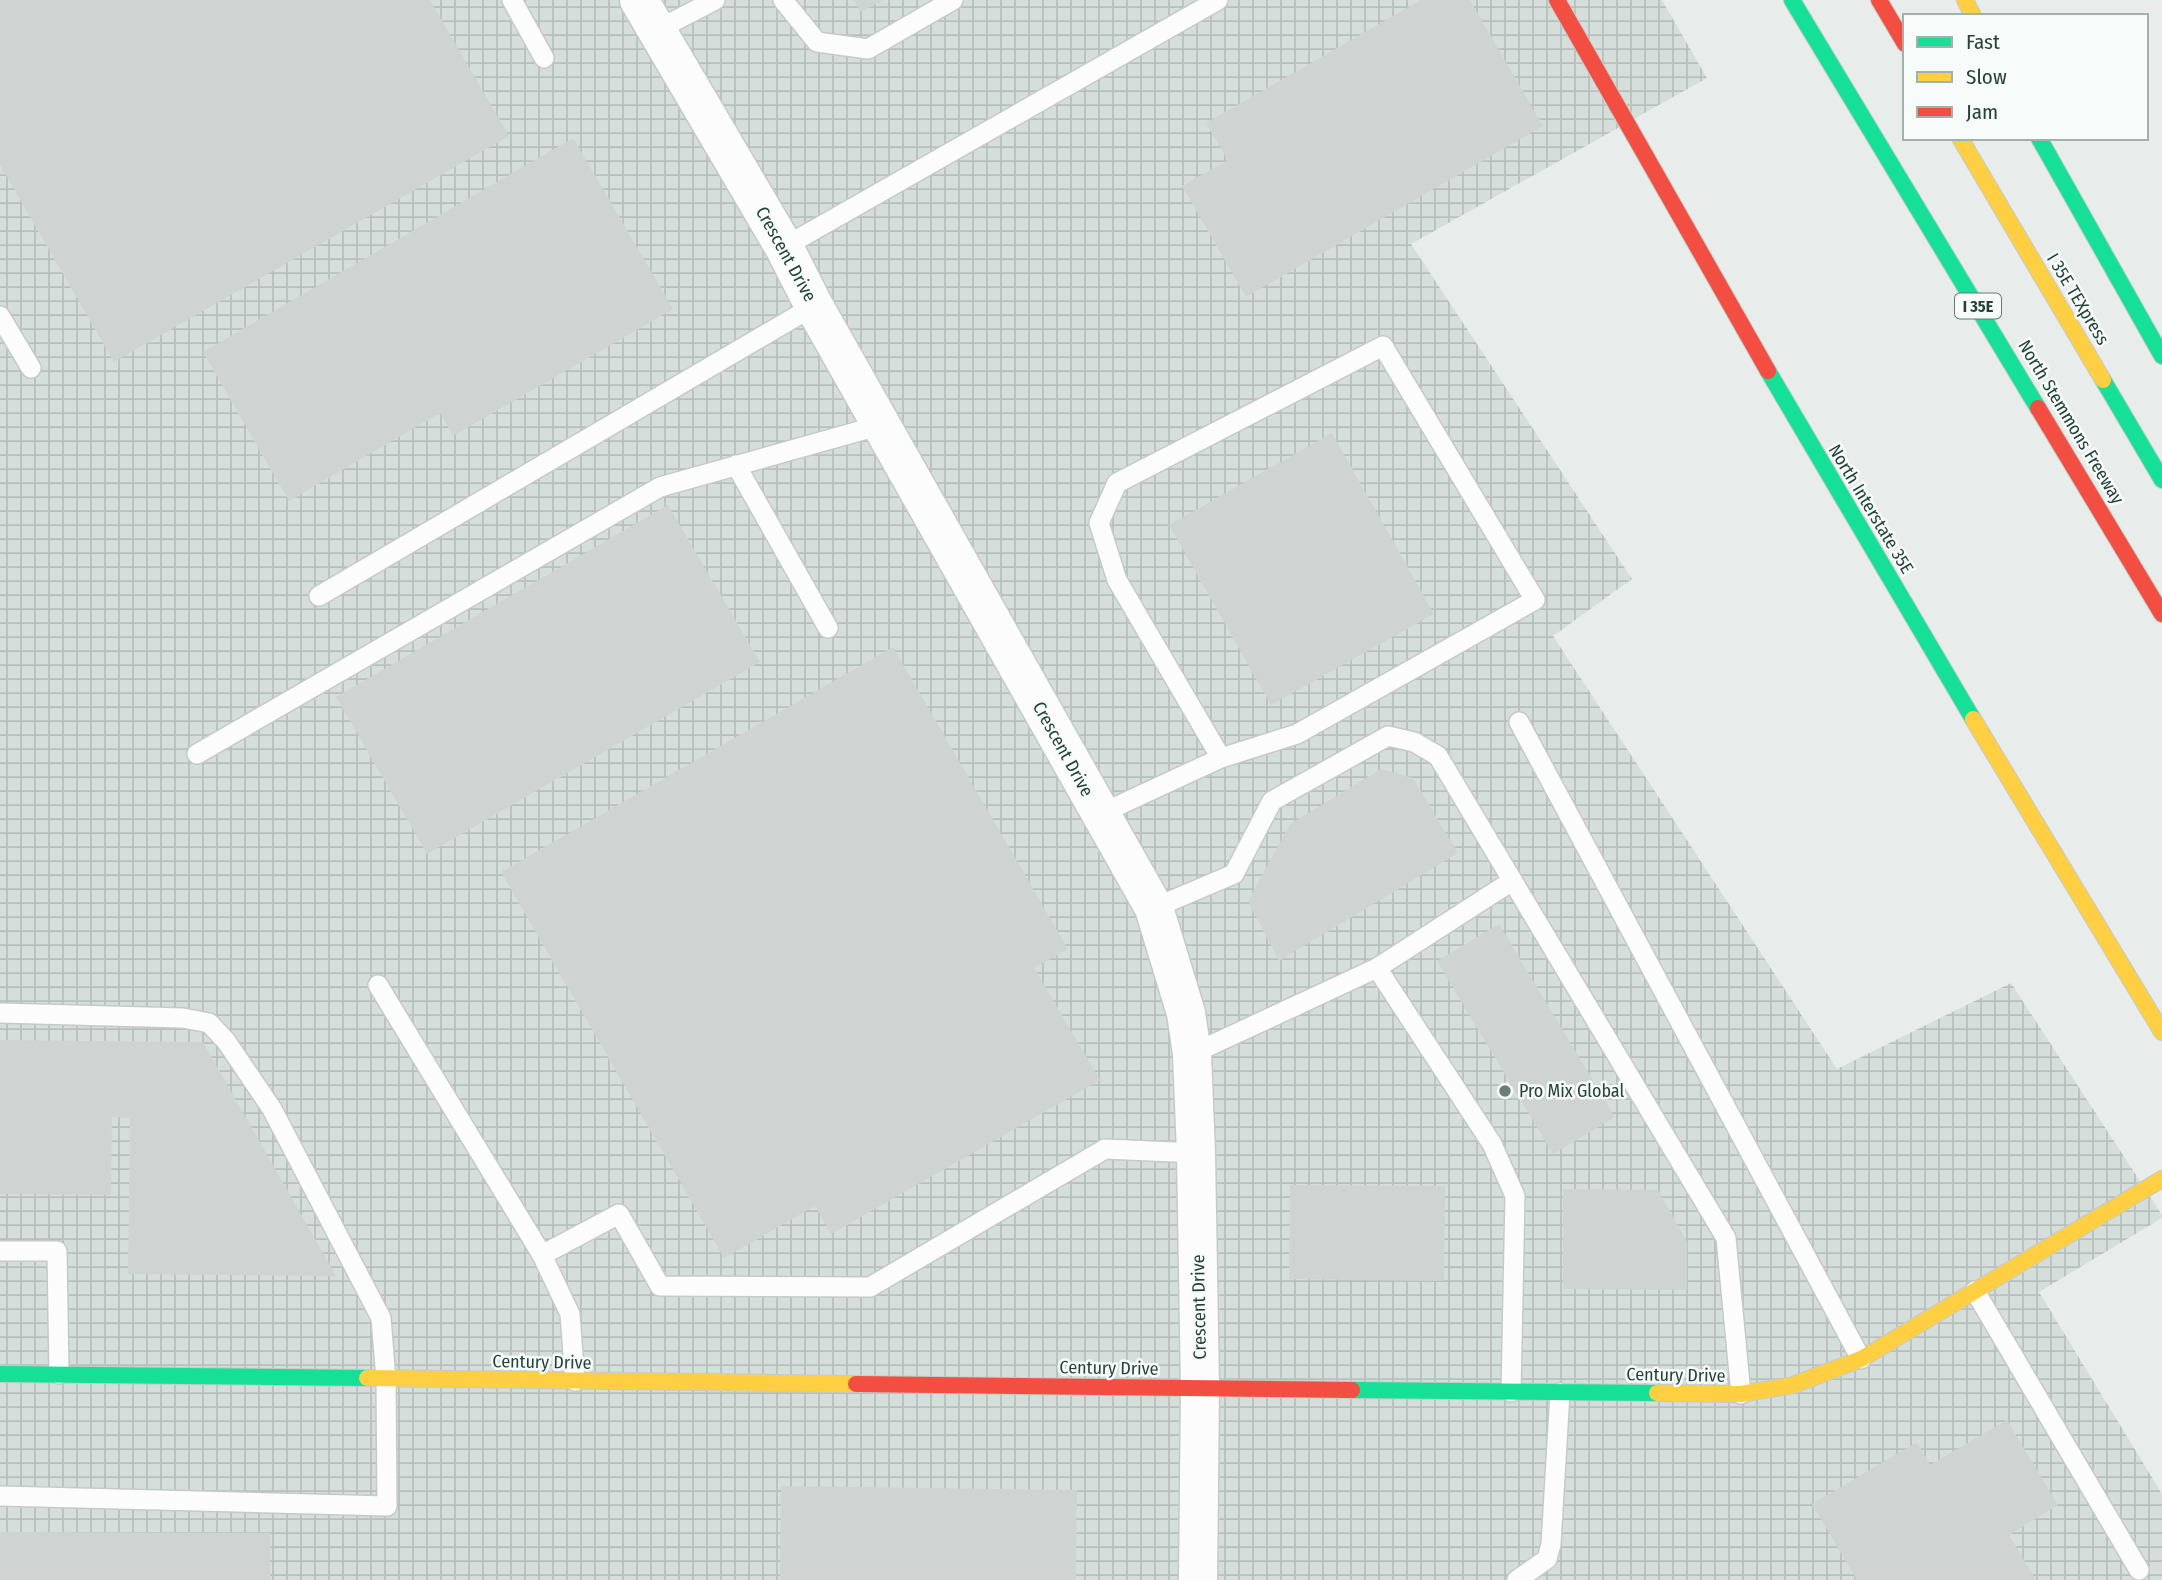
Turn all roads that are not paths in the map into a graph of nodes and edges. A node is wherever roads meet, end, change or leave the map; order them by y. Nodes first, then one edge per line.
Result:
1 (512, 0) edge
2 (715, 0) edge
3 (783, 0) edge
4 (953, 0) edge
5 (1218, 0) edge
6 (1557, 0) edge
7 (1792, 0) edge
8 (1879, 0) edge
9 (648, 15) edge
10 (1903, 41) edge
11 (544, 58) dead end
12 (1961, 140) edge
13 (2040, 140) edge
14 (784, 247) junction
15 (814, 306) junction
16 (0, 316) edge
17 (2162, 356) edge
18 (31, 368) dead end
19 (881, 425) junction
20 (736, 465) junction
21 (2162, 480) edge
22 (319, 596) dead end
23 (2162, 614) edge
24 (828, 628) dead end
25 (1519, 722) dead end
26 (197, 754) dead end
27 (1221, 758) junction
28 (1100, 814) junction
29 (1513, 881) junction
30 (1154, 908) junction
31 (1377, 968) junction
32 (378, 985) dead end
33 (0, 1013) edge
34 (2162, 1032) edge
35 (1192, 1054) junction
36 (1196, 1153) junction
37 (2162, 1179) edge
38 (0, 1251) edge
39 (542, 1255) junction
40 (1975, 1291) junction
41 (1861, 1359) junction
42 (0, 1374) edge
43 (59, 1374) junction
44 (386, 1380) junction
45 (575, 1381) junction
46 (1200, 1388) junction
47 (1511, 1392) junction
48 (1560, 1393) junction
49 (1741, 1395) junction
50 (0, 1496) edge
51 (2139, 1570) dead end
52 (1198, 1580) edge
53 (1517, 1580) edge

1 - 11 lane
2 - 9 lane
3 - 4 lane
5 - 14 lane
6 - 34 main road, North Interstate 35E
7 - 23 main road, North Stemmons Freeway / I 35E
8 - 10 main road
9 - 14 street, Crescent Drive
12 - 21 main road, I 35E TEXpress
13 - 17 main road
14 - 15 street, Crescent Drive
15 - 19 street, Crescent Drive
15 - 22 lane
16 - 18 lane
19 - 20 lane
19 - 28 street, Crescent Drive
20 - 24 lane
20 - 26 lane
25 - 41 lane
27 - 27 lane
27 - 28 lane
28 - 30 street, Crescent Drive
29 - 30 lane
29 - 31 lane
29 - 49 lane
30 - 35 street, Crescent Drive
31 - 35 lane
31 - 47 lane
32 - 39 lane
33 - 44 lane
35 - 36 street, Crescent Drive
36 - 39 lane
36 - 46 street, Crescent Drive
37 - 40 main road, Century Drive
38 - 43 lane
39 - 45 lane
40 - 41 main road, Century Drive
40 - 51 lane
41 - 49 main road, Century Drive
42 - 43 main road, Century Drive
43 - 44 main road, Century Drive
44 - 45 main road, Century Drive
44 - 50 lane
45 - 46 main road, Century Drive
46 - 47 main road, Century Drive
46 - 52 street, Crescent Drive
47 - 48 main road, Century Drive
48 - 49 main road, Century Drive
48 - 53 lane

